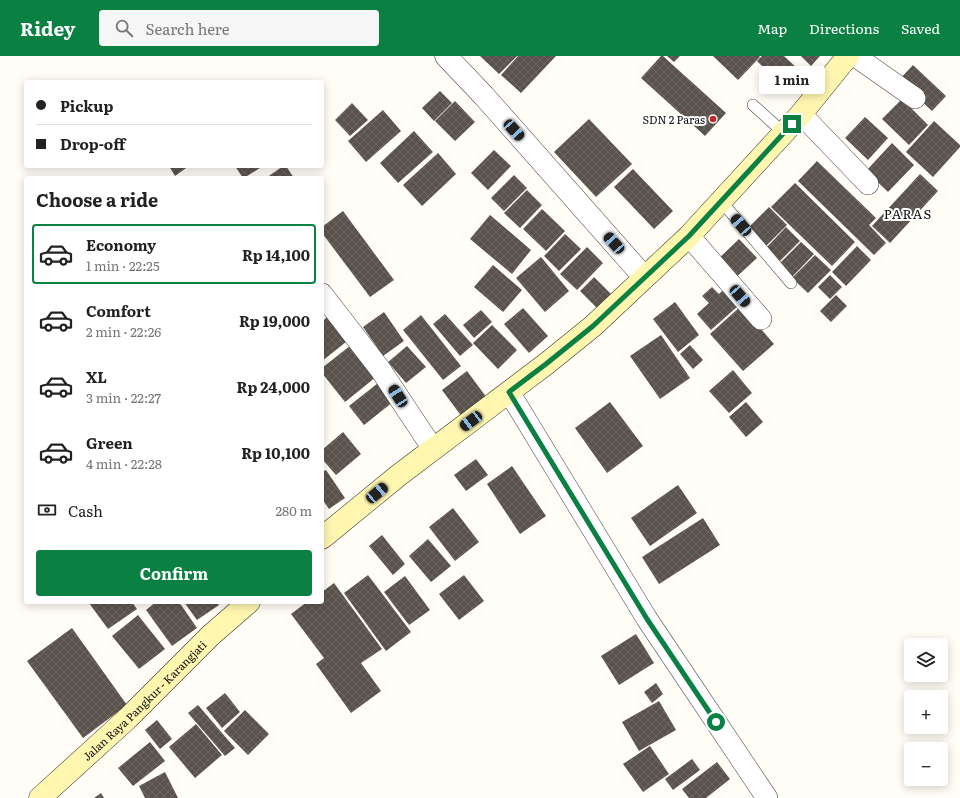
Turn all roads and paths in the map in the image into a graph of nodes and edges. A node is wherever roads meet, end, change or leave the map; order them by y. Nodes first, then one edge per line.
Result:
1 (446, 56) edge
2 (848, 56) edge
3 (855, 56) edge
4 (915, 98) dead end
5 (753, 105) dead end
6 (801, 114) junction
7 (784, 133) junction
8 (868, 184) dead end
9 (721, 201) junction
10 (689, 236) junction
11 (644, 277) junction
12 (791, 283) dead end
13 (324, 297) edge
14 (761, 320) dead end
15 (509, 392) junction
16 (433, 450) junction
17 (324, 536) edge
18 (246, 604) edge
19 (40, 798) edge
20 (767, 798) edge

1 - 11 street
2 - 6 main road
3 - 4 street
5 - 7 lane
6 - 7 main road
6 - 8 street
7 - 9 main road
9 - 10 main road
9 - 12 lane
10 - 11 main road
10 - 14 street
11 - 15 main road
13 - 16 street
15 - 16 main road
15 - 20 street
16 - 17 main road
18 - 19 main road, Jalan Raya Pangkur - Karangjati

